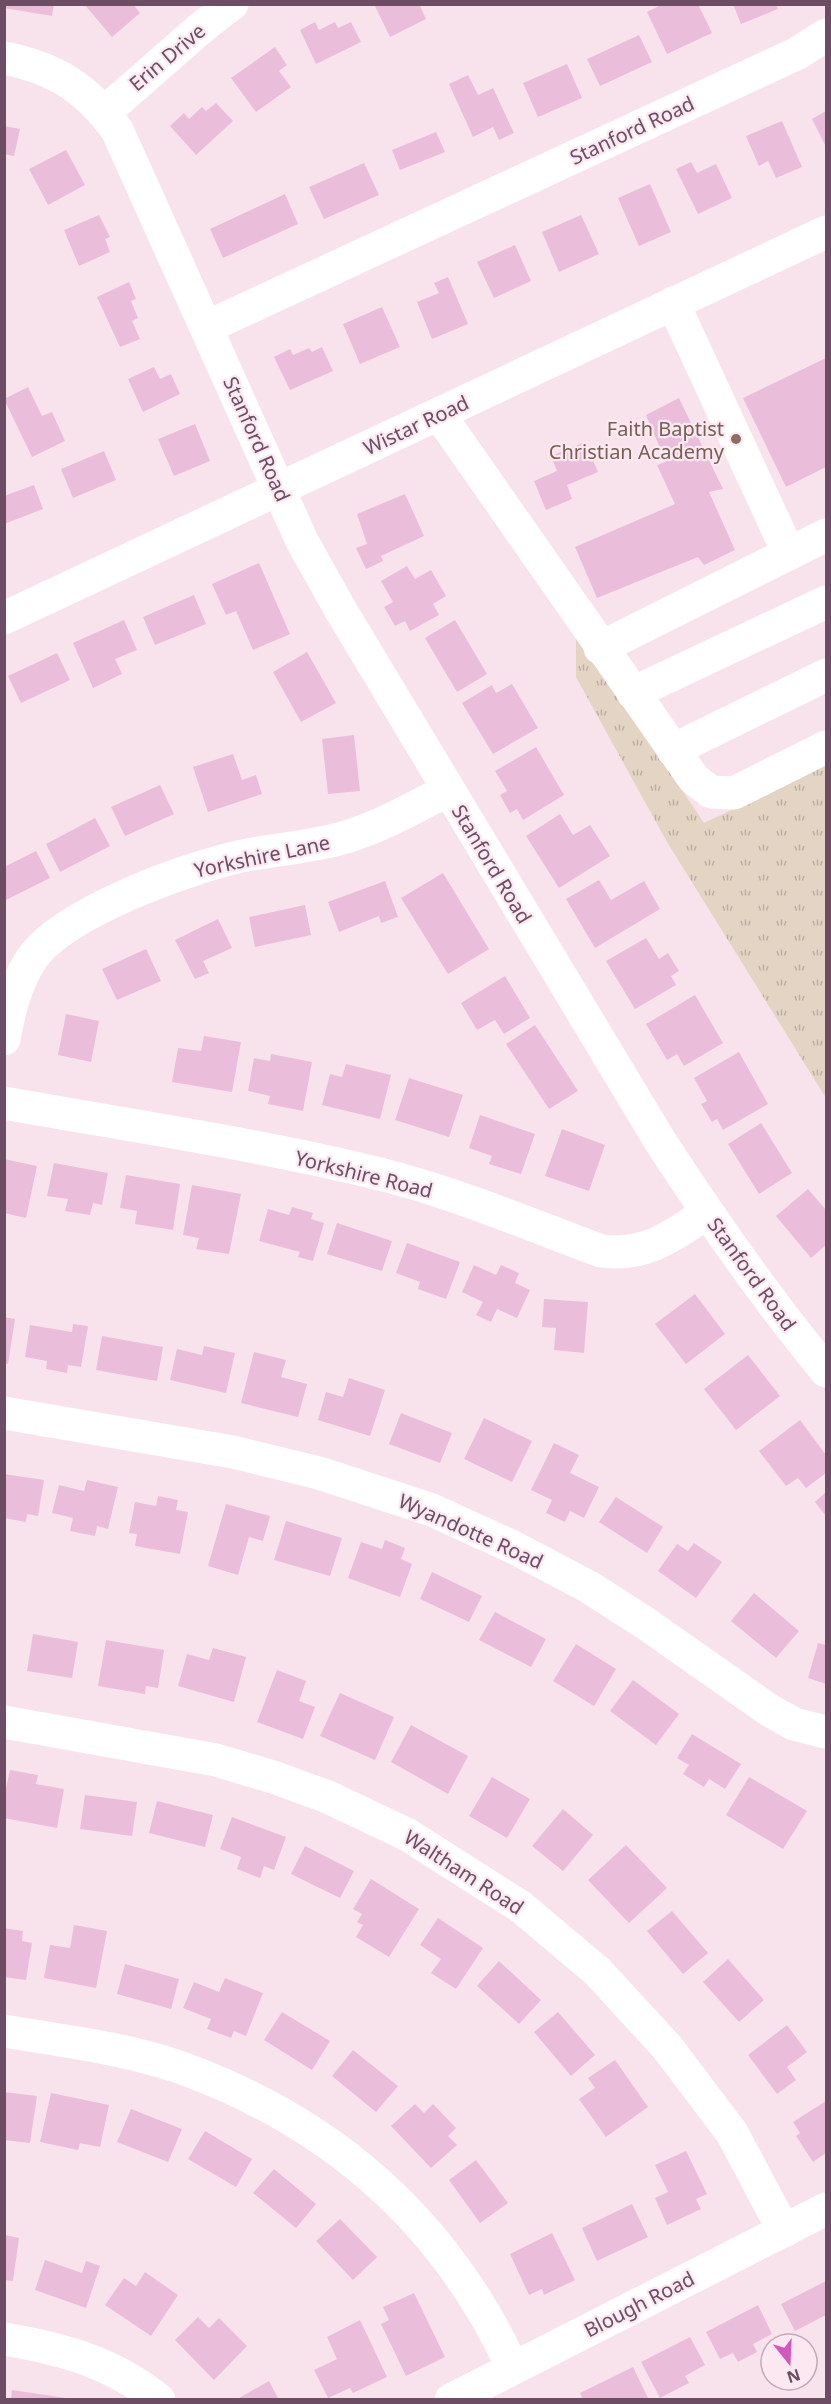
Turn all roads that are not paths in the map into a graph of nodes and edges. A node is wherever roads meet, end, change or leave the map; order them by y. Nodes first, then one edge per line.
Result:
1 (232, 4) edge
2 (826, 34) edge
3 (4, 58) edge
4 (105, 112) junction
5 (826, 232) edge
6 (673, 303) junction
7 (207, 327) junction
8 (439, 414) junction
9 (280, 489) junction
10 (826, 535) edge
11 (789, 554) junction
12 (826, 602) edge
13 (4, 618) edge
14 (600, 648) junction
15 (826, 675) edge
16 (633, 693) junction
17 (826, 747) edge
18 (673, 750) junction
19 (448, 790) junction
20 (4, 1039) edge
21 (4, 1103) edge
22 (707, 1213) junction
23 (826, 1371) edge
24 (4, 1413) edge
25 (4, 1722) edge
26 (826, 1732) edge
27 (4, 2031) edge
28 (826, 2209) edge
29 (784, 2231) junction
30 (4, 2339) edge
31 (513, 2368) junction
32 (159, 2400) edge
33 (452, 2400) edge

1 - 4 street, Erin Drive
2 - 7 street, Stanford Road
3 - 4 street, Stanford Road
4 - 7 street, Stanford Road
5 - 6 street, Wistar Road
6 - 8 street, Wistar Road
6 - 11 street
7 - 9 street, Stanford Road
8 - 9 street, Wistar Road
8 - 14 street
9 - 13 street, Wistar Road
9 - 19 street, Stanford Road
10 - 11 street
11 - 14 street
12 - 16 street
14 - 16 street
15 - 18 street
16 - 18 street
17 - 18 street
19 - 20 street, Yorkshire Lane
19 - 22 street, Stanford Road
21 - 22 street, Yorkshire Road
22 - 23 street, Stanford Road
24 - 26 street, Wyandotte Road
25 - 29 street, Waltham Road
27 - 31 street
28 - 29 street, Blough Road
29 - 31 street, Blough Road
30 - 32 street
31 - 33 street, Blough Road

